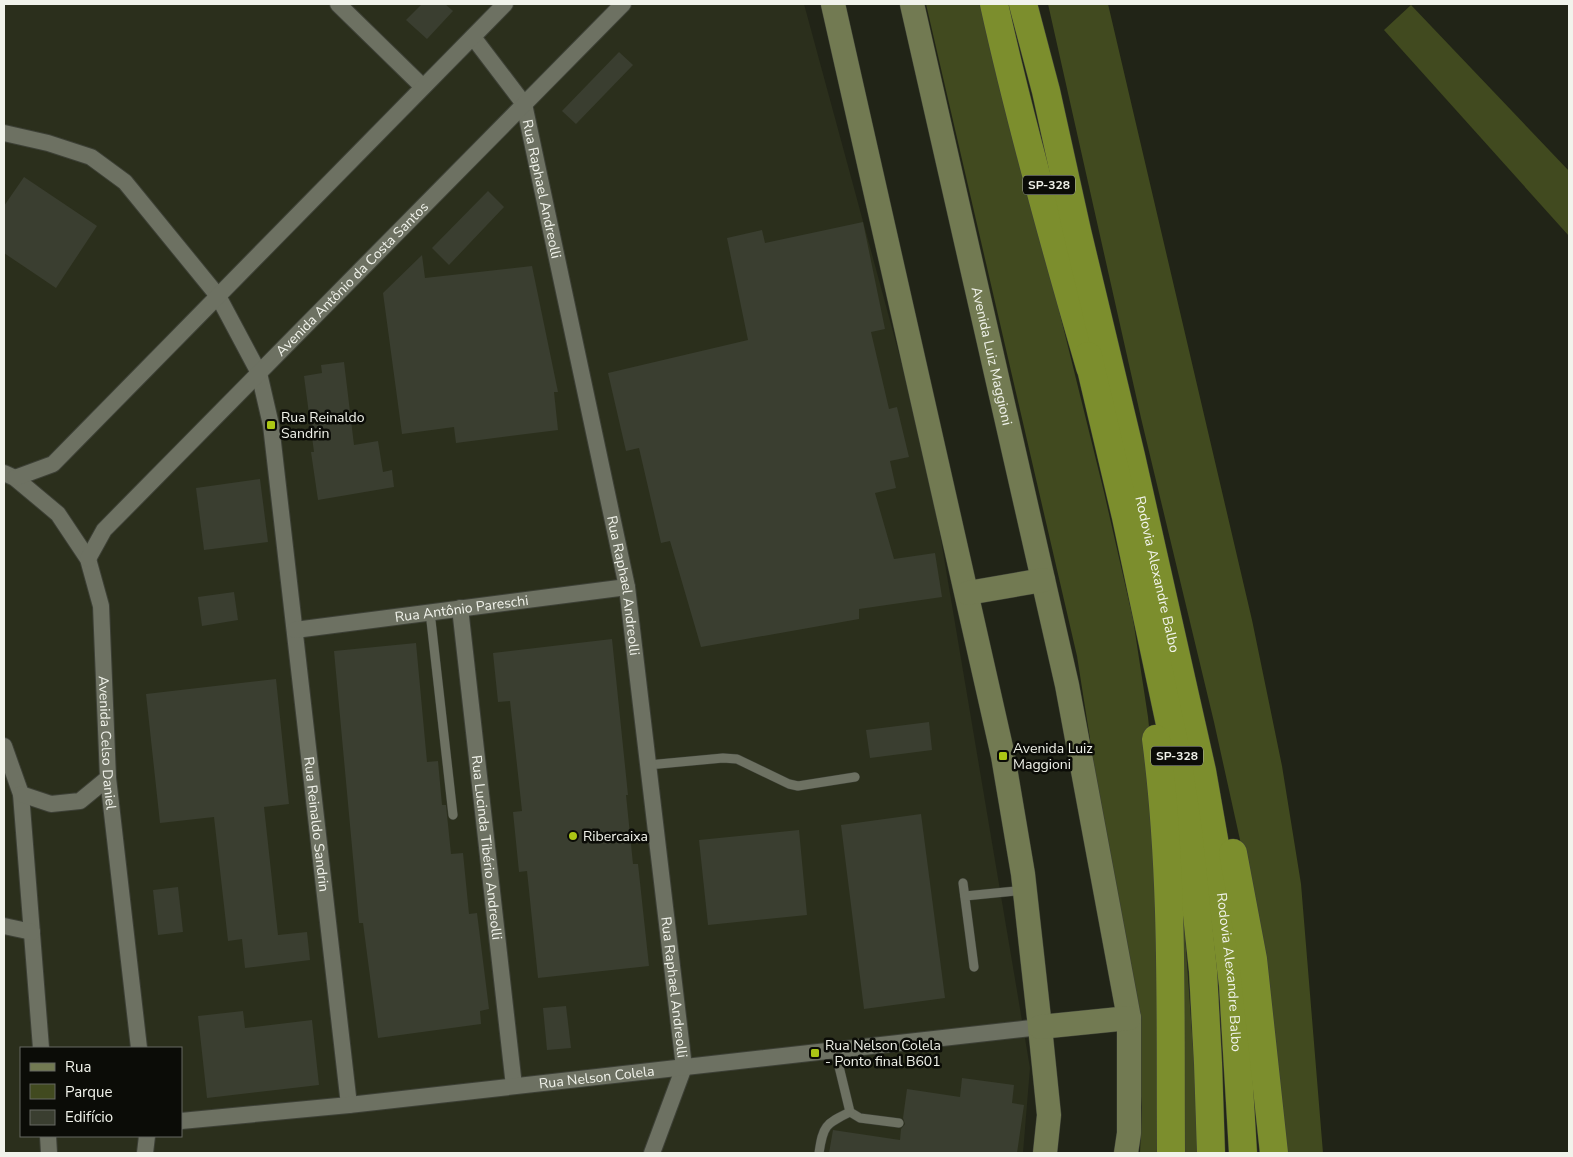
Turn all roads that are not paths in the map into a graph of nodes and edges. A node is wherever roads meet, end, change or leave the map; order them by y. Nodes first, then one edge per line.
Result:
1 (338, 4) edge
2 (505, 4) edge
3 (623, 4) edge
4 (833, 4) edge
5 (912, 4) edge
6 (994, 4) edge
7 (1008, 4) edge
8 (1023, 4) edge
9 (1034, 4) edge
10 (473, 36) junction
11 (423, 87) junction
12 (1046, 91) junction
13 (524, 104) junction
14 (4, 133) edge
15 (218, 296) junction
16 (1090, 367) junction
17 (259, 374) junction
18 (9, 476) edge
19 (1126, 517) junction
20 (88, 560) junction
21 (1043, 580) junction
22 (1160, 581) junction
23 (627, 587) junction
24 (968, 593) junction
25 (460, 608) junction
26 (430, 612) junction
27 (295, 630) junction
28 (4, 746) edge
29 (648, 765) junction
30 (855, 777) dead end
31 (108, 778) junction
32 (21, 794) junction
33 (452, 815) dead end
34 (963, 883) dead end
35 (1025, 890) junction
36 (965, 896) junction
37 (4, 926) edge
38 (32, 932) junction
39 (974, 967) dead end
40 (1129, 1018) junction
41 (1040, 1027) junction
42 (41, 1047) edge
43 (139, 1047) edge
44 (835, 1050) junction
45 (684, 1067) junction
46 (514, 1086) junction
47 (349, 1105) junction
48 (850, 1112) junction
49 (182, 1121) edge
50 (899, 1122) dead end
51 (48, 1137) edge
52 (147, 1137) edge
53 (49, 1153) edge
54 (145, 1153) edge
55 (652, 1153) edge
56 (819, 1153) edge
57 (1045, 1153) edge
58 (1126, 1153) edge
59 (1171, 1153) edge
60 (1211, 1153) edge
61 (1243, 1153) edge
62 (1274, 1153) edge

1 - 11 street
2 - 10 street
3 - 13 street, Avenida Antônio da Costa Santos
4 - 24 street
5 - 21 street, Avenida Luiz Maggioni
6 - 16 highway
7 - 16 highway, Rodovia Alexandre Balbo / SP-328
8 - 12 highway, Rodovia Alexandre Balbo / SP-328
9 - 12 highway
10 - 11 street
10 - 13 street, Rua Raphael Andreolli
11 - 15 street
12 - 22 highway, Rodovia Alexandre Balbo / SP-328
13 - 17 street, Avenida Antônio da Costa Santos
13 - 23 street, Rua Raphael Andreolli
14 - 15 street, Rua Reinaldo Sandrin
15 - 17 street, Rua Reinaldo Sandrin
15 - 18 street
16 - 19 highway, Rodovia Alexandre Balbo / SP-328
17 - 20 street, Avenida Antônio da Costa Santos
17 - 27 street, Rua Reinaldo Sandrin
18 - 20 street, Avenida Celso Daniel
19 - 59 highway
19 - 60 highway, Rodovia Alexandre Balbo / SP-328
20 - 31 street, Avenida Celso Daniel
21 - 24 street
21 - 40 street, Avenida Luiz Maggioni
22 - 61 highway, Rodovia Alexandre Balbo / SP-328
22 - 62 highway
23 - 25 street, Rua Antônio Pareschi
23 - 29 street, Rua Raphael Andreolli
24 - 35 street
25 - 26 street, Rua Antônio Pareschi
25 - 46 street, Rua Lucinda Tibério Andreolli
26 - 27 street, Rua Antônio Pareschi
26 - 33 lane
27 - 47 street, Rua Reinaldo Sandrin
28 - 32 street
29 - 30 lane
29 - 45 street, Rua Raphael Andreolli
31 - 32 street
31 - 43 street, Avenida Celso Daniel
32 - 38 street
34 - 36 lane
35 - 36 lane
35 - 41 street
36 - 39 lane
37 - 38 street
38 - 42 street
40 - 41 street
40 - 58 street, Avenida Luiz Maggioni
41 - 44 street, Rua Nelson Colela
41 - 57 street
44 - 45 street, Rua Nelson Colela
44 - 48 lane
45 - 46 street, Rua Nelson Colela
45 - 55 street, Rua Raphael Andreolli
46 - 47 street, Rua Nelson Colela
47 - 49 street, Rua Nelson Colela
48 - 50 lane
48 - 56 lane
51 - 53 street
52 - 54 street

